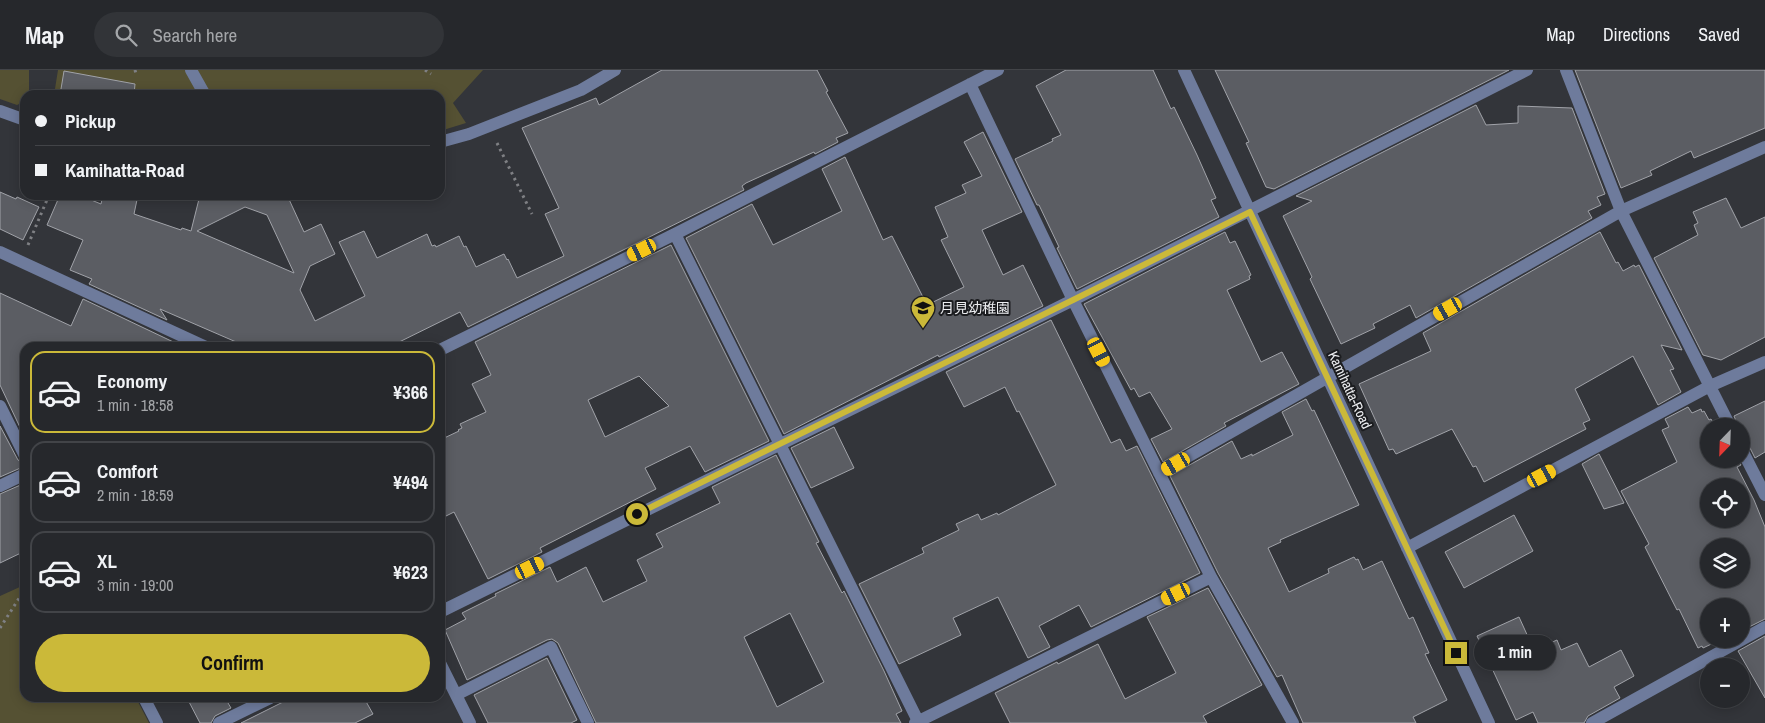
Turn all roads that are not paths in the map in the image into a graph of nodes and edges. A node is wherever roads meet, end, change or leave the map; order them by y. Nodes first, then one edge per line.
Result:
1 (191, 70) edge
2 (998, 70) edge
3 (1184, 70) edge
4 (1527, 70) edge
5 (1566, 70) edge
6 (608, 72) edge
7 (970, 84) junction
8 (203, 90) edge
9 (0, 111) edge
10 (20, 118) edge
11 (445, 141) edge
12 (1765, 148) edge
13 (1621, 211) junction
14 (1250, 212) junction
15 (676, 234) junction
16 (0, 252) edge
17 (1073, 300) junction
18 (195, 342) edge
19 (445, 348) edge
20 (1765, 362) edge
21 (1328, 378) junction
22 (1710, 386) junction
23 (0, 406) edge
24 (1726, 418) edge
25 (780, 444) junction
26 (20, 446) edge
27 (1750, 466) edge
28 (1159, 473) junction
29 (20, 476) edge
30 (0, 486) edge
31 (1765, 495) edge
32 (1407, 548) junction
33 (1211, 577) junction
34 (445, 610) edge
35 (1765, 627) edge
36 (445, 672) edge
37 (456, 695) junction
38 (146, 702) edge
39 (262, 702) edge
40 (917, 722) edge
41 (157, 723) edge
42 (219, 723) edge
43 (470, 723) edge
44 (588, 723) edge
45 (1293, 723) edge
46 (1489, 723) edge
47 (1592, 723) edge

1 - 8 street
2 - 7 street
3 - 14 street, Kamihatta-Road
4 - 14 street
5 - 13 street
6 - 11 street
7 - 15 street
7 - 17 street
9 - 10 street
12 - 13 street
13 - 21 street
13 - 22 street
14 - 17 street
14 - 21 street, Kamihatta-Road
15 - 19 street
15 - 25 street
16 - 18 street
17 - 25 street
17 - 28 street
20 - 22 street
21 - 28 street
21 - 32 street, Kamihatta-Road
22 - 24 street
22 - 32 street
23 - 26 street
25 - 34 street
25 - 40 street
27 - 31 street
28 - 33 street
29 - 30 street
32 - 46 street, Kamihatta-Road
33 - 40 street
33 - 45 street
35 - 47 street
36 - 37 street
37 - 43 street
37 - 44 street
38 - 41 street
39 - 42 street

